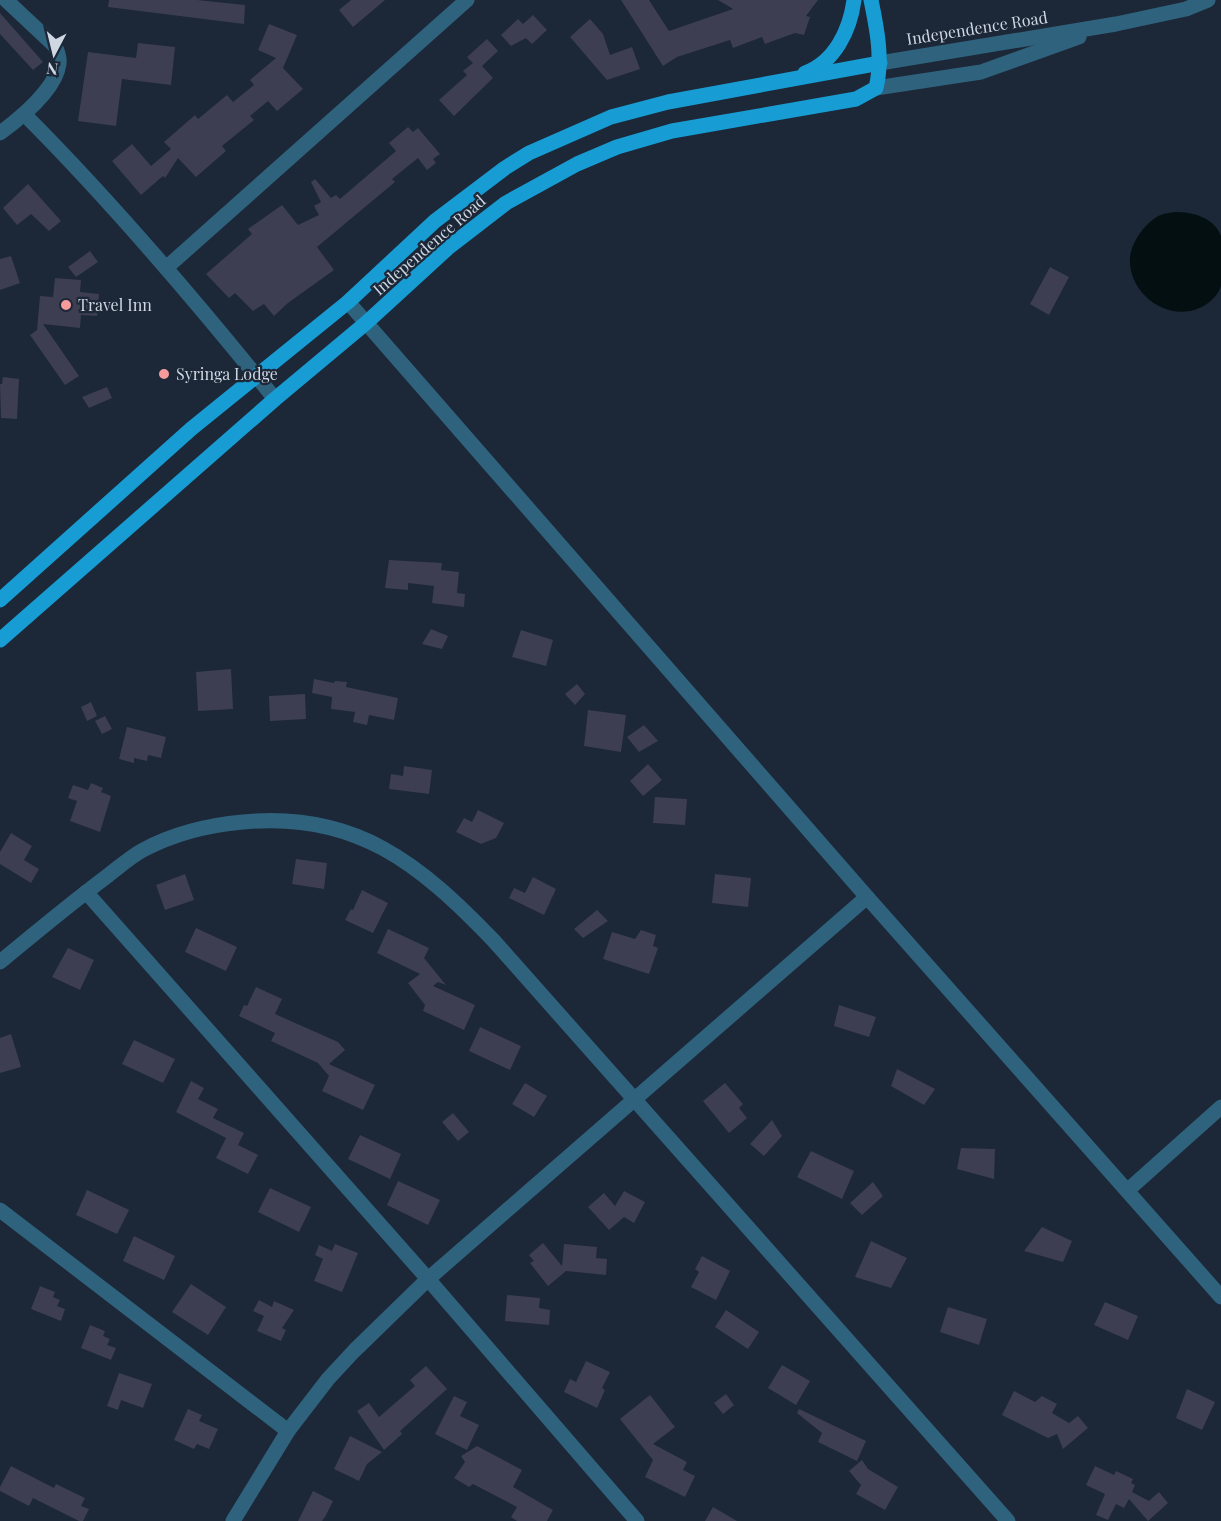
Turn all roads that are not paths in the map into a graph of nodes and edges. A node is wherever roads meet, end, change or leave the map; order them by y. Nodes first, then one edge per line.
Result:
1 (6, 0) edge
2 (467, 0) edge
3 (854, 0) edge
4 (871, 0) edge
5 (1208, 0) edge
6 (1116, 24) junction
7 (880, 63) junction
8 (788, 80) junction
9 (876, 88) junction
10 (24, 114) junction
11 (0, 133) edge
12 (166, 268) junction
13 (348, 302) junction
14 (366, 322) junction
15 (257, 376) junction
16 (275, 399) junction
17 (0, 600) edge
18 (0, 640) edge
19 (86, 892) junction
20 (867, 897) junction
21 (0, 962) edge
22 (634, 1098) junction
23 (1221, 1107) edge
24 (1128, 1190) junction
25 (0, 1210) edge
26 (428, 1279) junction
27 (1221, 1297) edge
28 (288, 1431) junction
29 (233, 1521) edge
30 (637, 1521) edge
31 (1008, 1521) edge

1 - 10 street
2 - 12 street
3 - 8 main road
4 - 7 main road
5 - 6 street
6 - 7 street, Independence Road
6 - 9 street, Independence Road
7 - 8 main road, Independence Road
7 - 9 main road
8 - 13 main road, Independence Road
9 - 14 main road, Independence Road
10 - 11 street
10 - 12 street
12 - 15 street
13 - 14 street
13 - 15 main road, Independence Road
14 - 16 main road, Independence Road
14 - 20 street
15 - 16 street
15 - 17 main road, Independence Road
16 - 18 main road, Independence Road
19 - 21 street
19 - 22 street
19 - 26 street
20 - 22 street
20 - 24 street
22 - 26 street
22 - 31 street
23 - 24 street
24 - 27 street
25 - 28 street
26 - 28 street
26 - 30 street
28 - 29 street

